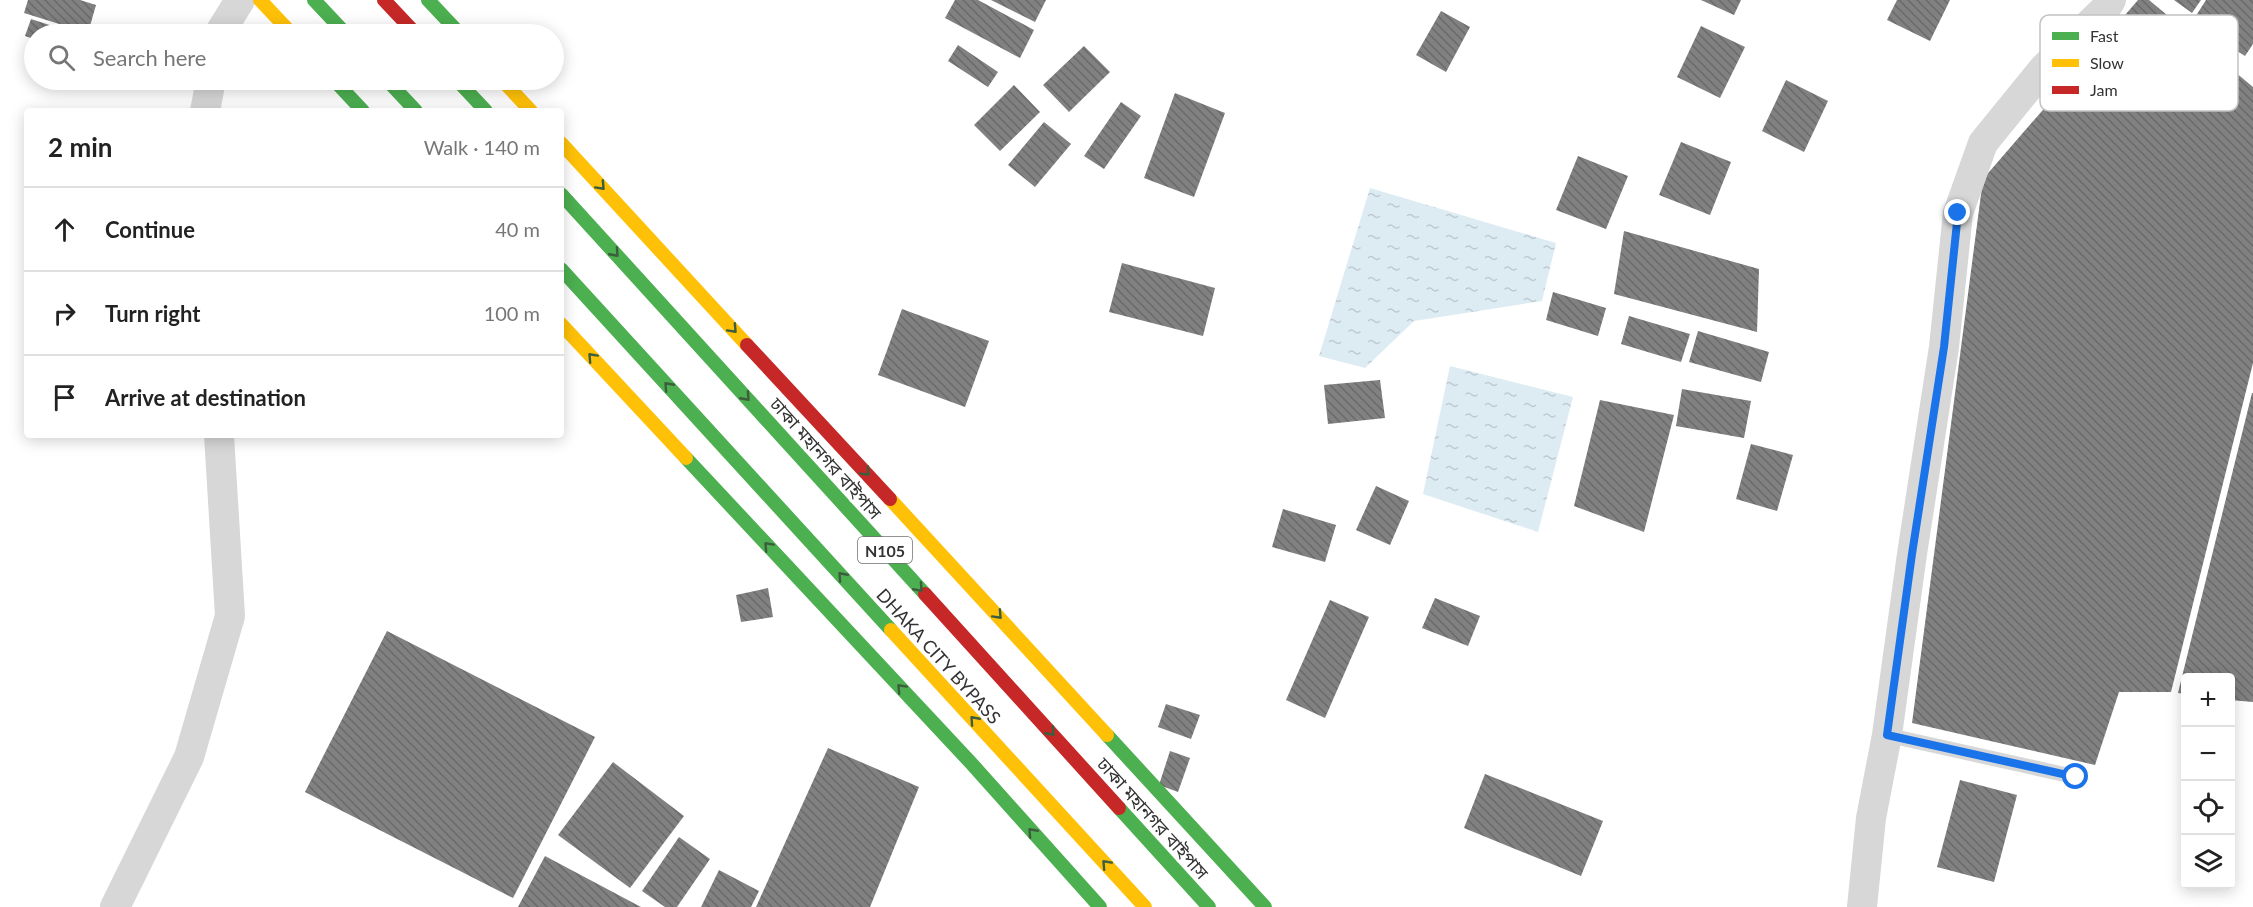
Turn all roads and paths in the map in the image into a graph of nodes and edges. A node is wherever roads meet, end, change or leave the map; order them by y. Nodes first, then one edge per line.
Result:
1 (240, 0) edge
2 (260, 0) edge
3 (314, 0) edge
4 (384, 0) edge
5 (428, 0) edge
6 (2111, 0) edge
7 (2099, 15) edge
8 (225, 24) edge
9 (283, 24) edge
10 (337, 24) edge
11 (407, 24) edge
12 (451, 24) edge
13 (2040, 73) edge
14 (209, 90) edge
15 (343, 90) edge
16 (396, 90) edge
17 (466, 90) edge
18 (511, 90) edge
19 (206, 108) edge
20 (360, 108) edge
21 (413, 108) edge
22 (483, 108) edge
23 (528, 108) edge
24 (564, 146) edge
25 (564, 197) edge
26 (564, 272) edge
27 (564, 327) edge
28 (219, 438) edge
29 (1887, 735) junction
30 (2076, 777) dead end
31 (115, 907) edge
32 (1100, 907) edge
33 (1145, 907) edge
34 (1209, 907) edge
35 (1265, 907) edge
36 (1862, 907) edge

1 - 8 street
2 - 9 main road
3 - 10 main road
4 - 11 main road
5 - 12 main road
6 - 7 street
13 - 29 street
14 - 19 street
15 - 20 main road
16 - 21 main road
17 - 22 main road
18 - 23 main road
24 -> 35 main road
25 -> 34 main road, ঢাকা মহানগর বাইপাস / N105
33 -> 26 main road, DHAKA CITY BYPASS / N105
32 -> 27 main road
28 - 31 street
29 - 30 lane
29 - 36 street

